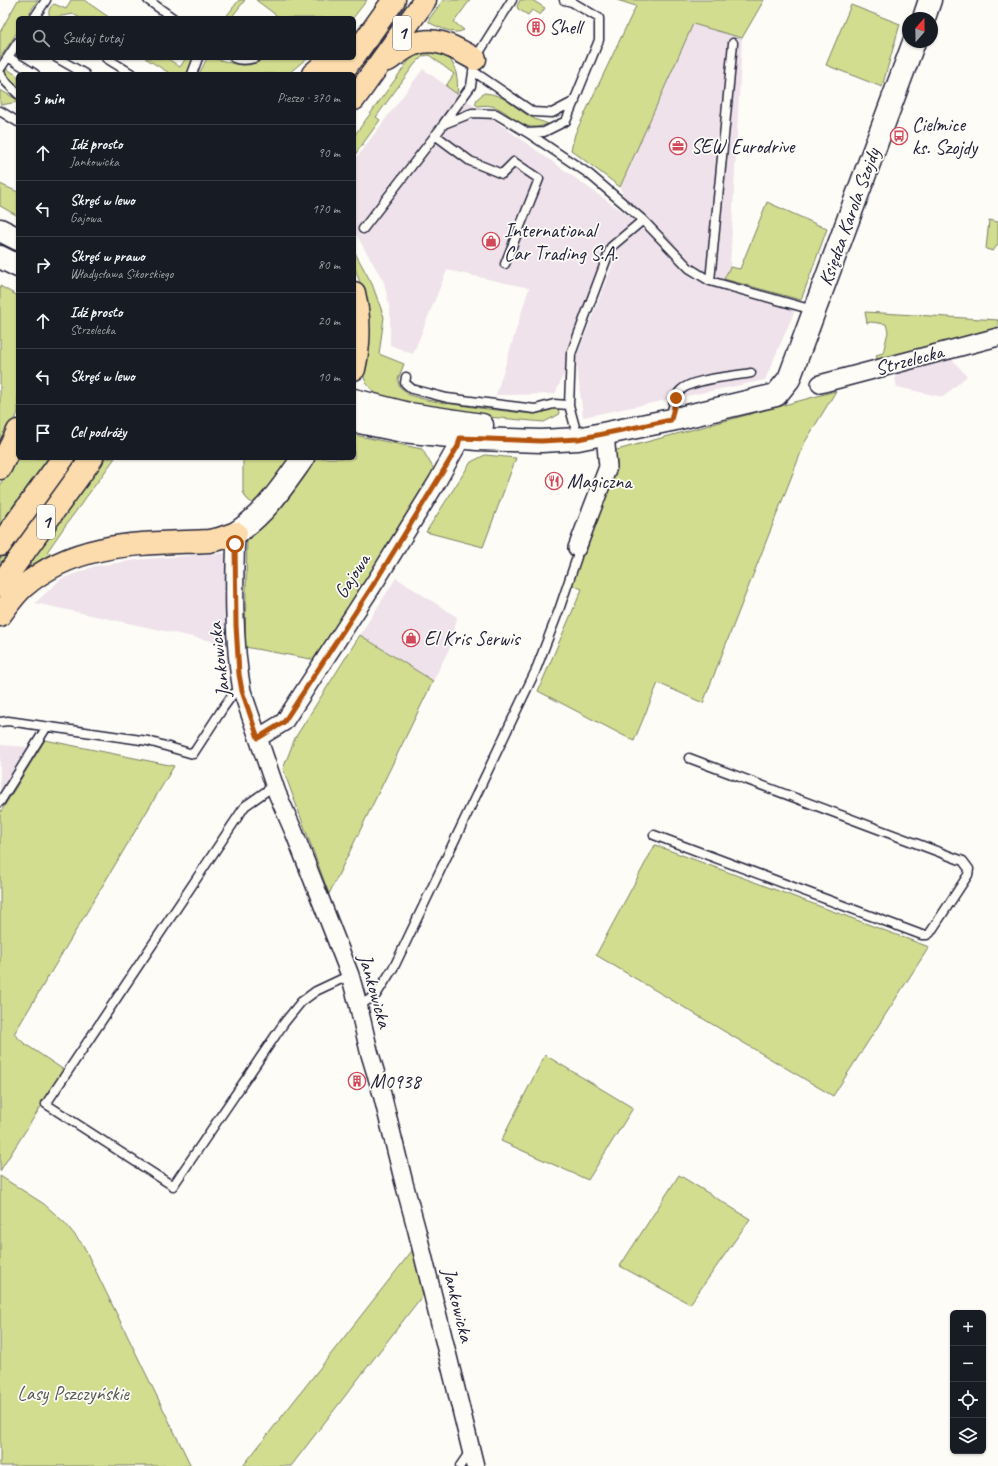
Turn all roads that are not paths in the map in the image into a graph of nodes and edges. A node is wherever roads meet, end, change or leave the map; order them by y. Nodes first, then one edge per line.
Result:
1 (46, 0) edge
2 (148, 0) edge
3 (380, 0) edge
4 (394, 0) edge
5 (425, 0) edge
6 (512, 0) edge
7 (564, 0) edge
8 (930, 0) edge
9 (926, 12) edge
10 (38, 16) edge
11 (170, 16) edge
12 (356, 30) edge
13 (733, 43) dead end
14 (16, 45) edge
15 (912, 48) edge
16 (356, 53) edge
17 (8, 57) junction
18 (61, 60) edge
19 (109, 60) edge
20 (197, 60) edge
21 (329, 60) edge
22 (351, 60) edge
23 (474, 65) junction
24 (378, 66) junction
25 (0, 69) edge
26 (32, 72) edge
27 (81, 72) edge
28 (129, 72) edge
29 (193, 72) edge
30 (315, 72) edge
31 (342, 72) edge
32 (0, 73) edge
33 (16, 92) edge
34 (356, 96) edge
35 (575, 101) junction
36 (0, 111) edge
37 (16, 121) edge
38 (444, 124) junction
39 (528, 133) junction
40 (435, 135) junction
41 (643, 220) junction
42 (363, 229) dead end
43 (0, 230) edge
44 (16, 238) edge
45 (0, 257) edge
46 (505, 264) dead end
47 (16, 265) edge
48 (710, 280) junction
49 (356, 300) edge
50 (814, 310) junction
51 (998, 337) edge
52 (356, 359) edge
53 (751, 373) dead end
54 (406, 377) dead end
55 (820, 384) dead end
56 (356, 401) edge
57 (569, 405) junction
58 (671, 420) junction
59 (356, 421) edge
60 (461, 430) junction
61 (616, 431) junction
62 (577, 433) junction
63 (16, 435) edge
64 (62, 460) edge
65 (91, 460) edge
66 (302, 460) edge
67 (0, 468) edge
68 (236, 533) junction
69 (0, 545) edge
70 (577, 548) joint
71 (0, 585) edge
72 (0, 615) edge
73 (242, 691) junction
74 (0, 722) edge
75 (46, 728) junction
76 (258, 738) junction
77 (689, 758) dead end
78 (275, 785) junction
79 (0, 802) edge
80 (654, 835) dead end
81 (350, 975) junction
82 (359, 1006) junction
83 (471, 1450) junction
84 (460, 1466) edge
85 (475, 1466) edge

1 - 10 lane
2 - 11 lane
3 - 12 main road
4 - 16 main road, 1
5 - 24 main road, 1
6 - 23 lane
7 - 35 lane
8 - 9 street
13 - 48 lane
14 - 17 lane
15 - 50 street, Księdza Karola Szojdy
17 - 25 lane
17 - 26 lane
18 - 27 lane
19 - 28 lane
20 - 29 lane
21 - 30 main road
22 - 31 main road, 1
23 - 24 main road
23 - 35 lane
23 - 38 lane
24 - 34 main road, 1
32 - 33 lane
35 - 39 lane
36 - 37 lane
38 - 39 lane
38 - 40 lane
39 - 41 lane
40 - 42 lane
40 - 46 lane
41 - 48 lane
41 - 57 lane
43 - 44 street
45 - 47 street
48 - 50 lane
49 - 52 main road
50 - 58 street, Księdza Karola Szojdy
51 - 55 street, Strzelecka
53 - 58 lane
54 - 57 lane
56 - 60 street
57 - 62 lane
58 - 61 street
59 - 60 street
60 - 62 street
60 - 76 street, Gajowa
61 - 62 street
61 - 70 street
63 - 67 main road
64 - 69 main road, 1
65 - 71 main road, 1
66 - 68 street
68 - 72 main road
68 - 73 street, Jankowicka
70 - 82 lane
73 - 75 lane
73 - 76 street, Jankowicka
74 - 75 lane
75 - 79 lane
76 - 78 street, Jankowicka
77 - 80 lane
78 - 81 street, Jankowicka
78 - 81 lane
81 - 82 street, Jankowicka
82 - 83 street, Jankowicka
83 - 84 lane
83 - 85 street, Jankowicka

